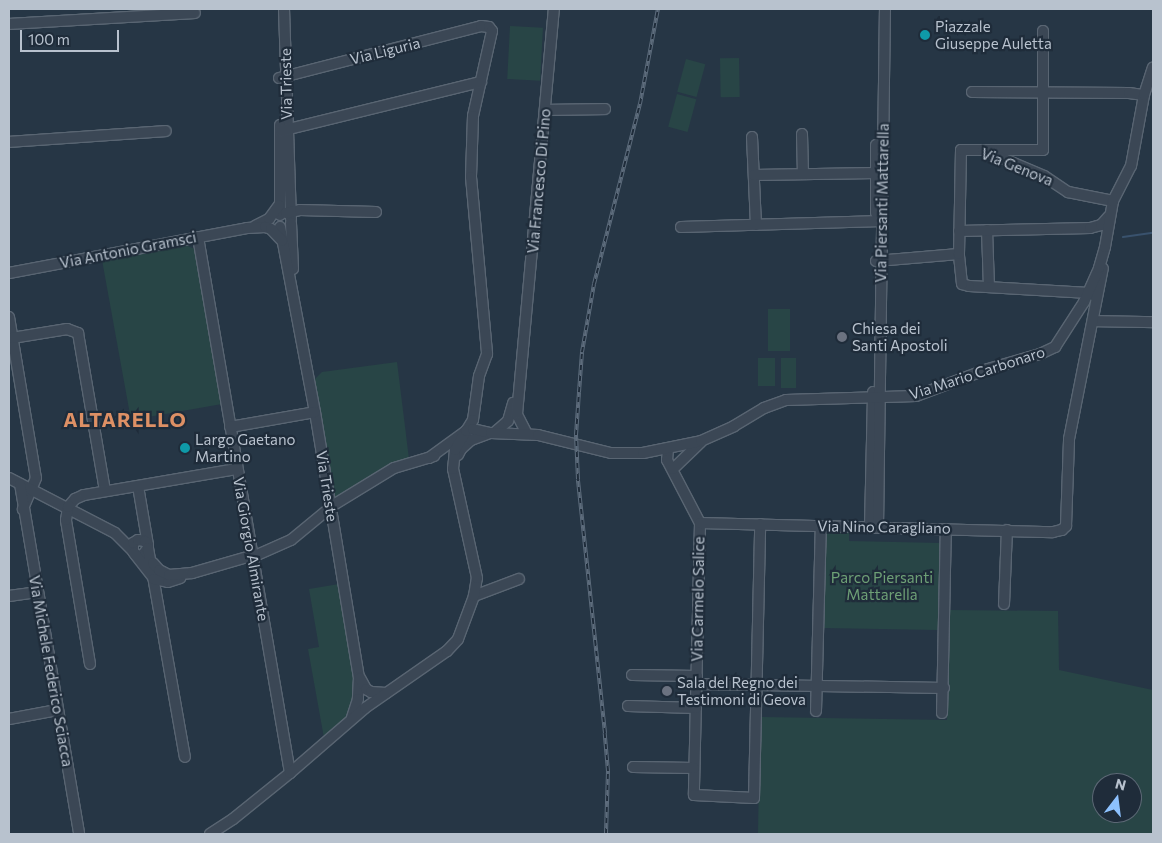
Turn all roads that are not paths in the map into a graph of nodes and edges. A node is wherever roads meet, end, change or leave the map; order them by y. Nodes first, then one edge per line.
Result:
1 (277, 9) edge
2 (284, 9) edge
3 (554, 9) edge
4 (878, 9) edge
5 (886, 9) edge
6 (194, 13) dead end
7 (9, 24) edge
8 (1043, 31) dead end
9 (1153, 67) edge
10 (282, 77) junction
11 (482, 82) junction
12 (972, 92) dead end
13 (1043, 92) junction
14 (1144, 95) junction
15 (605, 109) dead end
16 (546, 110) junction
17 (166, 131) dead end
18 (283, 131) junction
19 (802, 134) dead end
20 (752, 136) dead end
21 (9, 142) edge
22 (983, 150) junction
23 (876, 173) junction
24 (803, 174) junction
25 (754, 175) junction
26 (883, 188) junction
27 (1113, 201) junction
28 (376, 212) dead end
29 (1109, 215) junction
30 (282, 220) junction
31 (879, 221) junction
32 (756, 225) junction
33 (681, 227) dead end
34 (987, 230) junction
35 (959, 231) junction
36 (198, 237) junction
37 (282, 241) junction
38 (959, 254) junction
39 (878, 261) junction
40 (9, 273) edge
41 (990, 287) junction
42 (294, 295) junction
43 (1093, 295) junction
44 (9, 317) edge
45 (1093, 321) junction
46 (1153, 322) edge
47 (1069, 328) junction
48 (1089, 336) junction
49 (12, 338) junction
50 (478, 391) junction
51 (876, 397) junction
52 (315, 412) junction
53 (514, 418) junction
54 (230, 427) junction
55 (466, 431) junction
56 (486, 433) junction
57 (512, 433) junction
58 (527, 434) junction
59 (701, 441) junction
60 (458, 449) junction
61 (669, 449) junction
62 (643, 453) junction
63 (433, 457) junction
64 (673, 466) junction
65 (236, 469) junction
66 (454, 474) junction
67 (9, 478) edge
68 (20, 484) junction
69 (138, 486) junction
70 (32, 489) junction
71 (105, 491) junction
72 (84, 495) junction
73 (50, 498) junction
74 (335, 504) dead end
75 (68, 507) junction
76 (23, 509) junction
77 (325, 512) dead end
78 (700, 523) junction
79 (760, 524) junction
80 (821, 526) junction
81 (874, 527) junction
82 (946, 529) junction
83 (1007, 530) junction
84 (148, 547) junction
85 (134, 552) junction
86 (257, 555) dead end
87 (247, 558) dead end
88 (152, 562) junction
89 (192, 573) junction
90 (154, 579) junction
91 (519, 579) dead end
92 (174, 581) junction
93 (37, 592) junction
94 (9, 596) edge
95 (474, 596) junction
96 (158, 601) junction
97 (1004, 604) dead end
98 (90, 664) dead end
99 (632, 675) dead end
100 (697, 680) junction
101 (757, 685) junction
102 (817, 686) junction
103 (944, 688) junction
104 (363, 690) junction
105 (386, 693) junction
106 (368, 706) junction
107 (628, 706) dead end
108 (696, 708) junction
109 (58, 710) junction
110 (816, 711) dead end
111 (942, 713) dead end
112 (9, 719) edge
113 (350, 721) junction
114 (185, 757) dead end
115 (633, 766) dead end
116 (694, 768) junction
117 (290, 773) junction
118 (79, 834) edge
119 (210, 834) edge

1 - 10 street, Via Trieste
2 - 10 street, Via Trieste
3 - 16 street, Via Francesco Di Pino
4 - 23 street, Via Piersanti Mattarella
5 - 26 street, Via Piersanti Mattarella
6 - 7 street
8 - 13 street
9 - 14 street, Via Mario Carbonaro
10 - 11 street, Via Liguria
10 - 18 street, Via Trieste
11 - 18 street
11 - 50 street
12 - 13 street
13 - 14 street
13 - 22 street
14 - 27 street, Via Mario Carbonaro
15 - 16 street
16 - 53 street, Via Francesco Di Pino
17 - 21 street
18 - 30 street, Via Trieste
18 - 30 street, Via Trieste
19 - 24 street
20 - 25 street
22 - 27 street, Via Genova
22 - 35 street, Via Genova
23 - 24 street
23 - 26 street
23 - 31 street, Via Piersanti Mattarella
24 - 25 street
25 - 32 street
26 - 31 street, Via Piersanti Mattarella
27 - 29 street, Via Mario Carbonaro
28 - 30 street, Via Antonio Gramsci
29 - 34 street
29 - 43 street, Via Mario Carbonaro
30 - 36 street, Via Antonio Gramsci
30 - 37 street
30 - 37 street
30 - 42 street
31 - 32 street
31 - 39 street, Via Piersanti Mattarella
32 - 33 street
34 - 35 street
34 - 41 street
35 - 38 street, Via Genova
36 - 40 street, Via Antonio Gramsci
36 - 54 street, Via Giorgio Almirante
37 - 42 street
38 - 39 street
38 - 41 street, Via Genova
39 - 51 street, Via Piersanti Mattarella
41 - 43 street
42 - 52 street, Via Trieste
43 - 45 street
43 - 47 street, Via Mario Carbonaro
44 - 49 street
45 - 46 street
45 - 48 street
47 - 48 street
47 - 51 street, Via Mario Carbonaro
48 - 83 street, Via Nino Caragliano
49 - 70 street
49 - 71 street
50 - 55 street
50 - 56 street
51 - 59 street, Via Mario Carbonaro
51 - 81 street, Via Piersanti Mattarella
52 - 54 street
52 - 104 street, Via Trieste
53 - 56 street
53 - 57 street, Via Francesco Di Pino
53 - 58 street
54 - 65 street, Via Giorgio Almirante
55 - 56 street, Via Mario Carbonaro
55 - 60 street
55 - 63 street
56 - 57 street, Via Mario Carbonaro
56 - 60 street
57 - 58 street, Via Mario Carbonaro
58 - 62 street, Via Mario Carbonaro
59 - 61 street, Via Mario Carbonaro
59 - 64 street
60 - 63 street
60 - 66 street
61 - 62 street, Via Mario Carbonaro
61 - 64 street
62 - 64 street
63 - 66 street
63 - 74 street
64 - 78 street, Via Carmelo Salice
65 - 69 street
65 - 117 street, Via Giorgio Almirante
66 - 95 street
67 - 68 street
68 - 70 street
68 - 76 street, Via Michele Federico Sciacca
69 - 71 street
69 - 84 street
70 - 73 street
70 - 76 street
71 - 72 street
72 - 73 street
72 - 75 street
73 - 75 street
75 - 85 street
75 - 98 street
76 - 93 street, Via Michele Federico Sciacca
77 - 86 street
78 - 79 street, Via Nino Caragliano
78 - 100 street, Via Carmelo Salice
79 - 80 street, Via Nino Caragliano
79 - 101 street
80 - 81 street, Via Nino Caragliano
80 - 102 street
81 - 82 street, Via Nino Caragliano
82 - 83 street, Via Nino Caragliano
82 - 103 street
83 - 97 street
84 - 85 street
84 - 88 street
85 - 90 street
87 - 89 street
88 - 89 street
88 - 90 street
89 - 92 street
90 - 92 street
90 - 96 street
91 - 95 street
92 - 96 street
93 - 94 street
93 - 109 street, Via Michele Federico Sciacca
95 - 105 street
96 - 114 street
99 - 100 street
100 - 101 street
100 - 108 street, Via Carmelo Salice
101 - 102 street
101 - 116 street, Via Carmelo Salice
102 - 103 street
102 - 110 street
103 - 111 street
104 - 105 street
104 - 106 street
104 - 113 street, Via Trieste
105 - 106 street
106 - 113 street
107 - 108 street
108 - 116 street, Via Carmelo Salice
109 - 112 street
109 - 118 street, Via Michele Federico Sciacca
113 - 117 street
115 - 116 street
117 - 119 street

